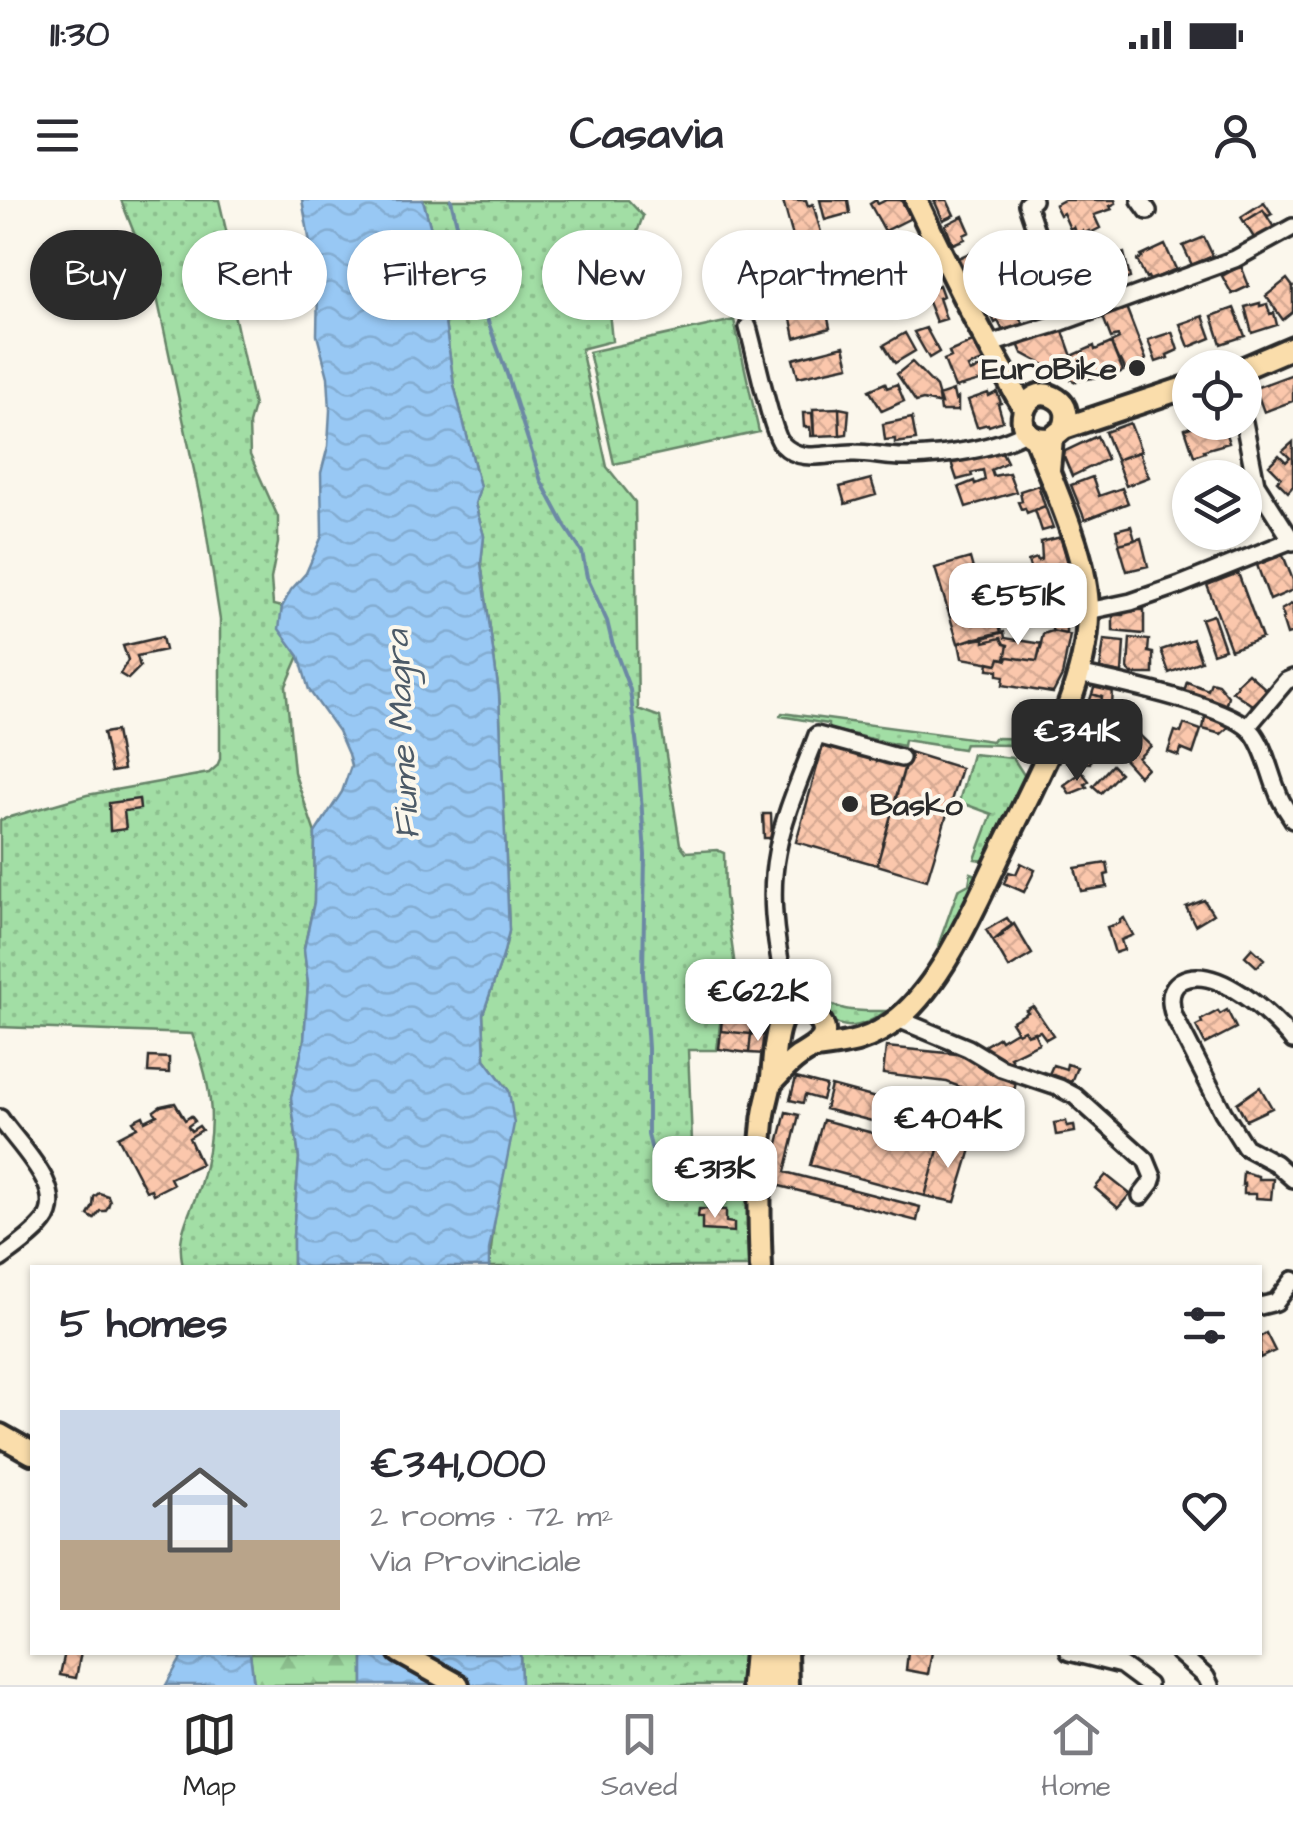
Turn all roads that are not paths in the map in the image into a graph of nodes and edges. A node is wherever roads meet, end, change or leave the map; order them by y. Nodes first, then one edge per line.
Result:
1 (916, 200) edge
2 (1032, 200) edge
3 (1293, 227) edge
4 (1036, 230) edge
5 (748, 327) dead end
6 (987, 345) junction
7 (1293, 347) edge
8 (1262, 360) edge
9 (1172, 392) edge
10 (1032, 402) junction
11 (1048, 428) junction
12 (1247, 440) edge
13 (1292, 541) edge
14 (1088, 611) junction
15 (1078, 674) junction
16 (1293, 678) edge
17 (1248, 726) junction
18 (901, 758) dead end
19 (1293, 820) edge
20 (778, 951) junction
21 (815, 1018) junction
22 (892, 1023) junction
23 (778, 1032) junction
24 (1293, 1040) edge
25 (810, 1050) junction
26 (774, 1097) junction
27 (0, 1118) edge
28 (1293, 1178) edge
29 (1141, 1196) dead end
30 (0, 1259) edge
31 (761, 1265) edge
32 (1293, 1280) edge
33 (1262, 1306) edge
34 (0, 1435) edge
35 (30, 1451) edge
36 (404, 1655) edge
37 (755, 1655) edge
38 (768, 1655) edge
39 (786, 1655) edge
40 (1081, 1655) edge
41 (1181, 1655) edge
42 (458, 1685) edge
43 (752, 1685) edge
44 (768, 1685) edge
45 (787, 1685) edge
46 (1148, 1685) edge
47 (1210, 1685) edge

1 - 6 main road
2 - 4 street
3 - 6 street
5 - 11 street
6 - 10 main road
7 - 8 main road
9 - 11 main road
10 - 11 main road
10 - 11 main road
11 - 14 main road
12 - 13 street
13 - 14 street
14 - 15 main road
15 - 17 street
15 - 22 main road
16 - 17 street
17 - 19 street
18 - 20 street
20 - 21 street
20 - 23 street
21 - 22 main road
21 - 23 main road
21 - 25 main road
22 - 25 main road
22 - 29 street
23 - 25 main road
23 - 26 main road
24 - 28 street
25 - 26 main road
26 - 31 main road
27 - 30 street
32 - 33 street
34 - 35 main road
36 - 42 main road
37 - 43 main road
38 - 44 main road
39 - 45 main road
40 - 46 street
41 - 47 street

